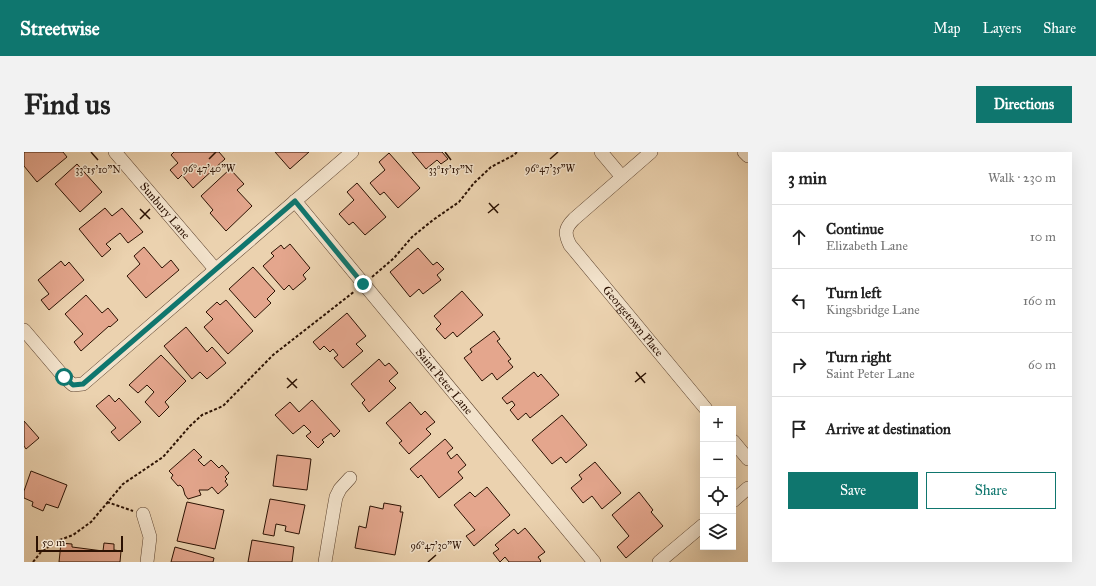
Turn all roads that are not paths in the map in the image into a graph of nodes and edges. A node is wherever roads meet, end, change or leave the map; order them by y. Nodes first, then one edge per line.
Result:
1 (115, 152) edge
2 (352, 152) edge
3 (601, 152) edge
4 (651, 152) edge
5 (744, 152) edge
6 (748, 156) edge
7 (622, 177) junction
8 (295, 201) junction
9 (215, 270) junction
10 (24, 330) edge
11 (704, 406) edge
12 (734, 442) edge
13 (748, 459) edge
14 (350, 478) dead end
15 (748, 488) edge
16 (736, 498) edge
17 (143, 514) road end
18 (700, 528) edge
19 (147, 562) edge
20 (325, 562) edge
21 (594, 562) edge
22 (659, 562) edge

1 - 9 street, Sunbury Lane
2 - 8 street
3 - 7 street
4 - 7 street
5 - 6 street
7 - 11 street, Georgetown Place
8 - 9 street
8 - 21 street, Saint Peter Lane
9 - 10 street
12 - 13 street
14 - 20 street
15 - 16 street
17 - 19 street
18 - 22 street

